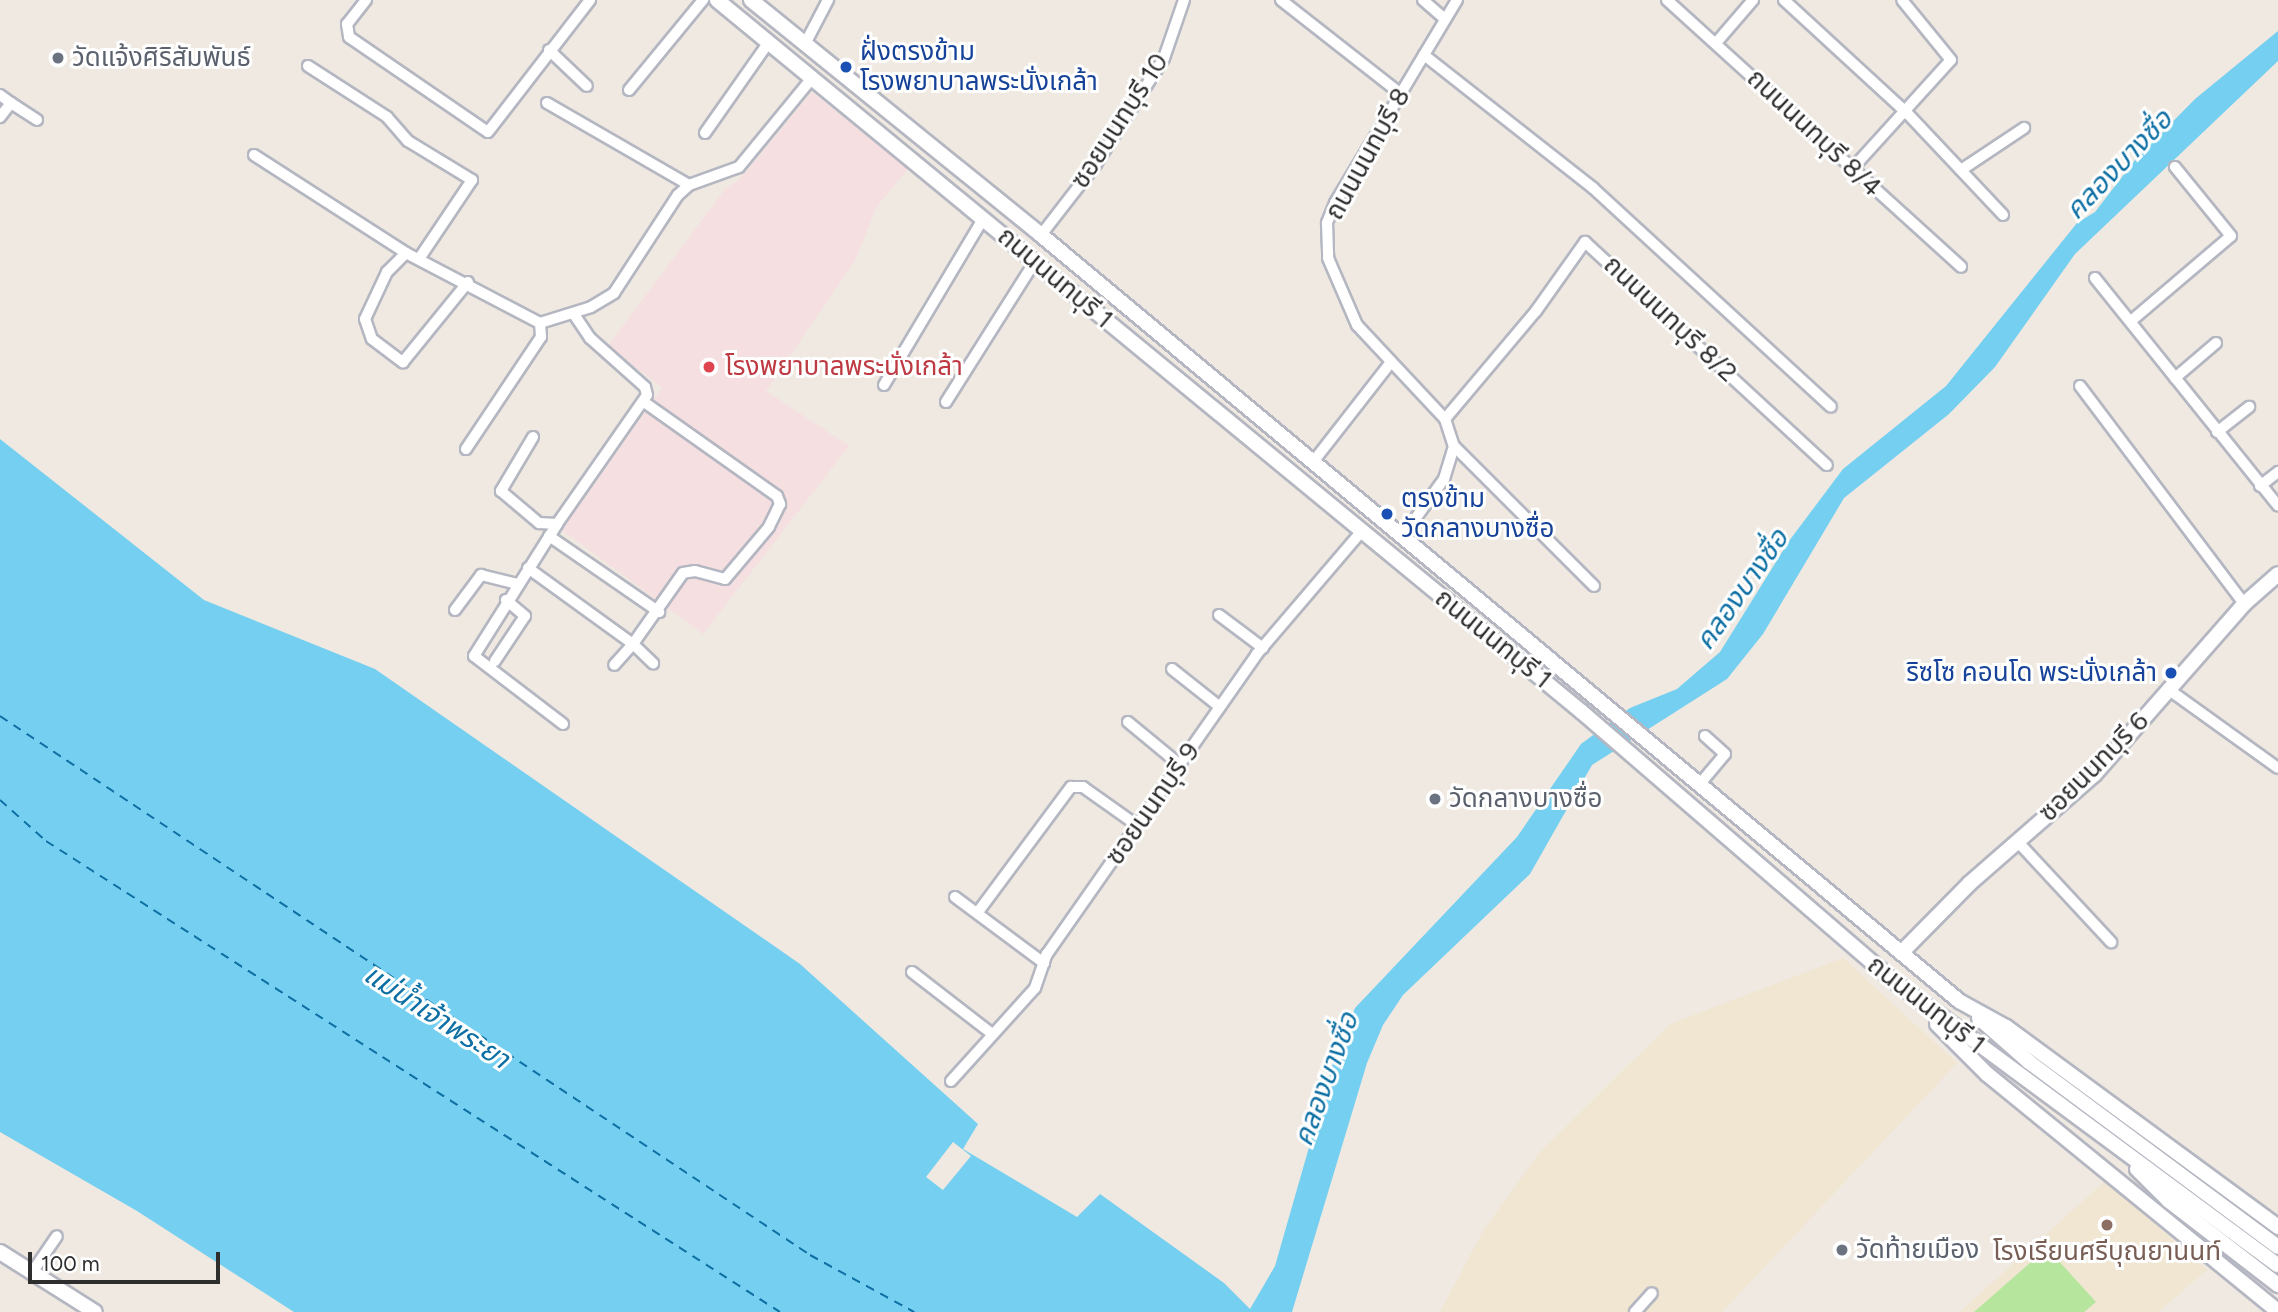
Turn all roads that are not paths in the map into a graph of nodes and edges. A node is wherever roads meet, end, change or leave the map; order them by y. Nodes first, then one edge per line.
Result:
1 (366, 0) edge
2 (590, 0) edge
3 (703, 0) edge
4 (717, 0) edge
5 (751, 0) edge
6 (828, 0) edge
7 (1184, 0) edge
8 (1281, 0) edge
9 (1423, 0) edge
10 (1457, 0) edge
11 (1667, 0) edge
12 (1753, 0) edge
13 (1784, 0) edge
14 (1902, 0) edge
15 (1446, 19) junction
16 (769, 43) junction
17 (1716, 43) junction
18 (805, 44) junction
19 (550, 50) junction
20 (1424, 55) junction
21 (308, 66) dead end
22 (812, 78) junction
23 (587, 86) dead end
24 (629, 90) dead end
25 (1401, 94) junction
26 (0, 95) edge
27 (11, 103) junction
28 (547, 103) dead end
29 (1907, 113) junction
30 (0, 117) edge
31 (37, 120) dead end
32 (2024, 128) dead end
33 (705, 133) dead end
34 (254, 155) dead end
35 (2175, 167) dead end
36 (1852, 169) junction
37 (1961, 170) junction
38 (689, 186) junction
39 (2003, 215) dead end
40 (984, 219) junction
41 (1041, 235) junction
42 (406, 253) junction
43 (419, 259) junction
44 (1035, 261) junction
45 (1961, 267) dead end
46 (2095, 278) dead end
47 (468, 282) junction
48 (573, 313) junction
49 (2131, 321) junction
50 (540, 323) junction
51 (2216, 342) dead end
52 (1391, 362) junction
53 (2175, 378) junction
54 (884, 385) dead end
55 (2080, 386) dead end
56 (644, 402) junction
57 (946, 402) dead end
58 (1831, 407) dead end
59 (2249, 407) dead end
60 (1445, 419) junction
61 (2217, 432) junction
62 (533, 437) dead end
63 (1454, 446) junction
64 (466, 449) dead end
65 (1313, 462) junction
66 (1827, 465) dead end
67 (2278, 472) edge
68 (2260, 486) junction
69 (2278, 506) edge
70 (556, 524) junction
71 (1362, 531) junction
72 (548, 536) junction
73 (1402, 537) junction
74 (528, 568) junction
75 (2278, 574) edge
76 (517, 584) junction
77 (1594, 586) dead end
78 (506, 600) junction
79 (2244, 604) junction
80 (455, 610) dead end
81 (659, 612) junction
82 (1219, 615) dead end
83 (633, 644) junction
84 (1263, 648) junction
85 (495, 661) dead end
86 (653, 663) dead end
87 (614, 664) dead end
88 (1172, 669) dead end
89 (2168, 689) junction
90 (1220, 707) junction
91 (1128, 722) dead end
92 (563, 724) dead end
93 (1704, 736) dead end
94 (1180, 765) junction
95 (2278, 768) edge
96 (1699, 785) junction
97 (1138, 826) junction
98 (2018, 842) junction
99 (955, 897) dead end
100 (978, 912) junction
101 (2111, 942) dead end
102 (1901, 953) junction
103 (1044, 963) junction
104 (912, 972) dead end
105 (1891, 979) junction
106 (1959, 1001) junction
107 (991, 1033) junction
108 (951, 1081) dead end
109 (2116, 1148) junction
110 (2278, 1227) edge
111 (57, 1236) dead end
112 (2278, 1247) edge
113 (0, 1252) edge
114 (2278, 1265) edge
115 (33, 1271) junction
116 (2278, 1285) edge
117 (1652, 1293) dead end
118 (2278, 1311) edge
119 (95, 1312) edge
120 (1635, 1312) edge

1 - 19 street
2 - 19 street
3 - 24 street
4 - 16 main road, ถนนนนทบุรี 1
5 - 18 main road, ถนนนนทบุรี 1
6 - 18 street
7 - 41 street, ซอยนนทบุรี 10
8 - 25 street
9 - 15 street
10 - 15 street, ถนนนนทบุรี 8
11 - 17 street, ถนนนนทบุรี 8/4
12 - 17 street
13 - 29 street
14 - 29 street
15 - 20 street, ถนนนนทบุรี 8
16 - 22 main road, ถนนนนทบุรี 1
16 - 33 street
17 - 36 street, ถนนนนทบุรี 8/4
18 - 41 main road, ถนนนนทบุรี 1
19 - 23 street
20 - 25 street, ถนนนนทบุรี 8
20 - 58 street
21 - 43 street
22 - 38 street
22 - 40 main road, ถนนนนทบุรี 1
25 - 52 street, ถนนนนทบุรี 8
26 - 27 street
27 - 30 street
27 - 31 street
28 - 38 street
29 - 36 street
29 - 37 street
32 - 37 street
34 - 42 street
35 - 49 street
36 - 45 street, ถนนนนทบุรี 8/4
37 - 39 street
38 - 48 street
40 - 44 main road, ถนนนนทบุรี 1
40 - 54 street
41 - 65 main road, ถนนนนทบุรี 1
42 - 43 street
42 - 47 street
43 - 47 street
44 - 57 street
44 - 71 main road, ถนนนนทบุรี 1
46 - 49 street
47 - 50 street
48 - 50 street
48 - 56 street
49 - 53 street
50 - 64 street
51 - 53 street
52 - 60 street, ถนนนนทบุรี 8
52 - 65 street
53 - 61 street
55 - 79 street
56 - 70 street
56 - 81 street
59 - 61 street
60 - 63 street, ถนนนนทบุรี 8
60 - 66 street, ถนนนนทบุรี 8/2
61 - 68 street
62 - 70 street
63 - 73 street
63 - 77 street, ถนนนนทบุรี 8
65 - 73 main road, ถนนนนทบุรี 1
67 - 68 street
68 - 69 street
70 - 72 street
71 - 84 street, ซอยนนทบุรี 9
71 - 105 main road, ถนนนนทบุรี 1
72 - 74 street
72 - 81 street
73 - 96 main road, ถนนนนทบุรี 1
74 - 76 street
74 - 83 street
75 - 79 main road, ซอยนนทบุรี 6
76 - 78 street
76 - 80 street
78 - 85 street
78 - 92 street
79 - 89 main road, ซอยนนทบุรี 6
81 - 83 street
82 - 84 street
83 - 86 street
83 - 87 street
84 - 90 street, ซอยนนทบุรี 9
88 - 90 street
89 - 95 street
89 - 98 main road, ซอยนนทบุรี 6
90 - 94 street, ซอยนนทบุรี 9
91 - 94 street
93 - 96 street
94 - 97 street, ซอยนนทบุรี 9
96 - 102 main road, ถนนนนทบุรี 1
97 - 100 street
97 - 103 street, ซอยนนทบุรี 9
98 - 101 street
98 - 102 main road, ซอยนนทบุรี 6
99 - 100 street
100 - 103 street
102 - 106 main road, ถนนนนทบุรี 1
103 - 107 street, ซอยนนทบุรี 9
104 - 107 street
105 - 109 main road, ถนนนนทบุรี 1
105 - 118 main road
106 - 110 main road, ถนนนนทบุรี 1
106 - 112 main road
107 - 108 street, ซอยนนทบุรี 9
109 - 114 main road, ถนนนนทบุรี 1
109 - 116 main road
111 - 115 street
113 - 115 main road
115 - 119 main road
117 - 120 street

